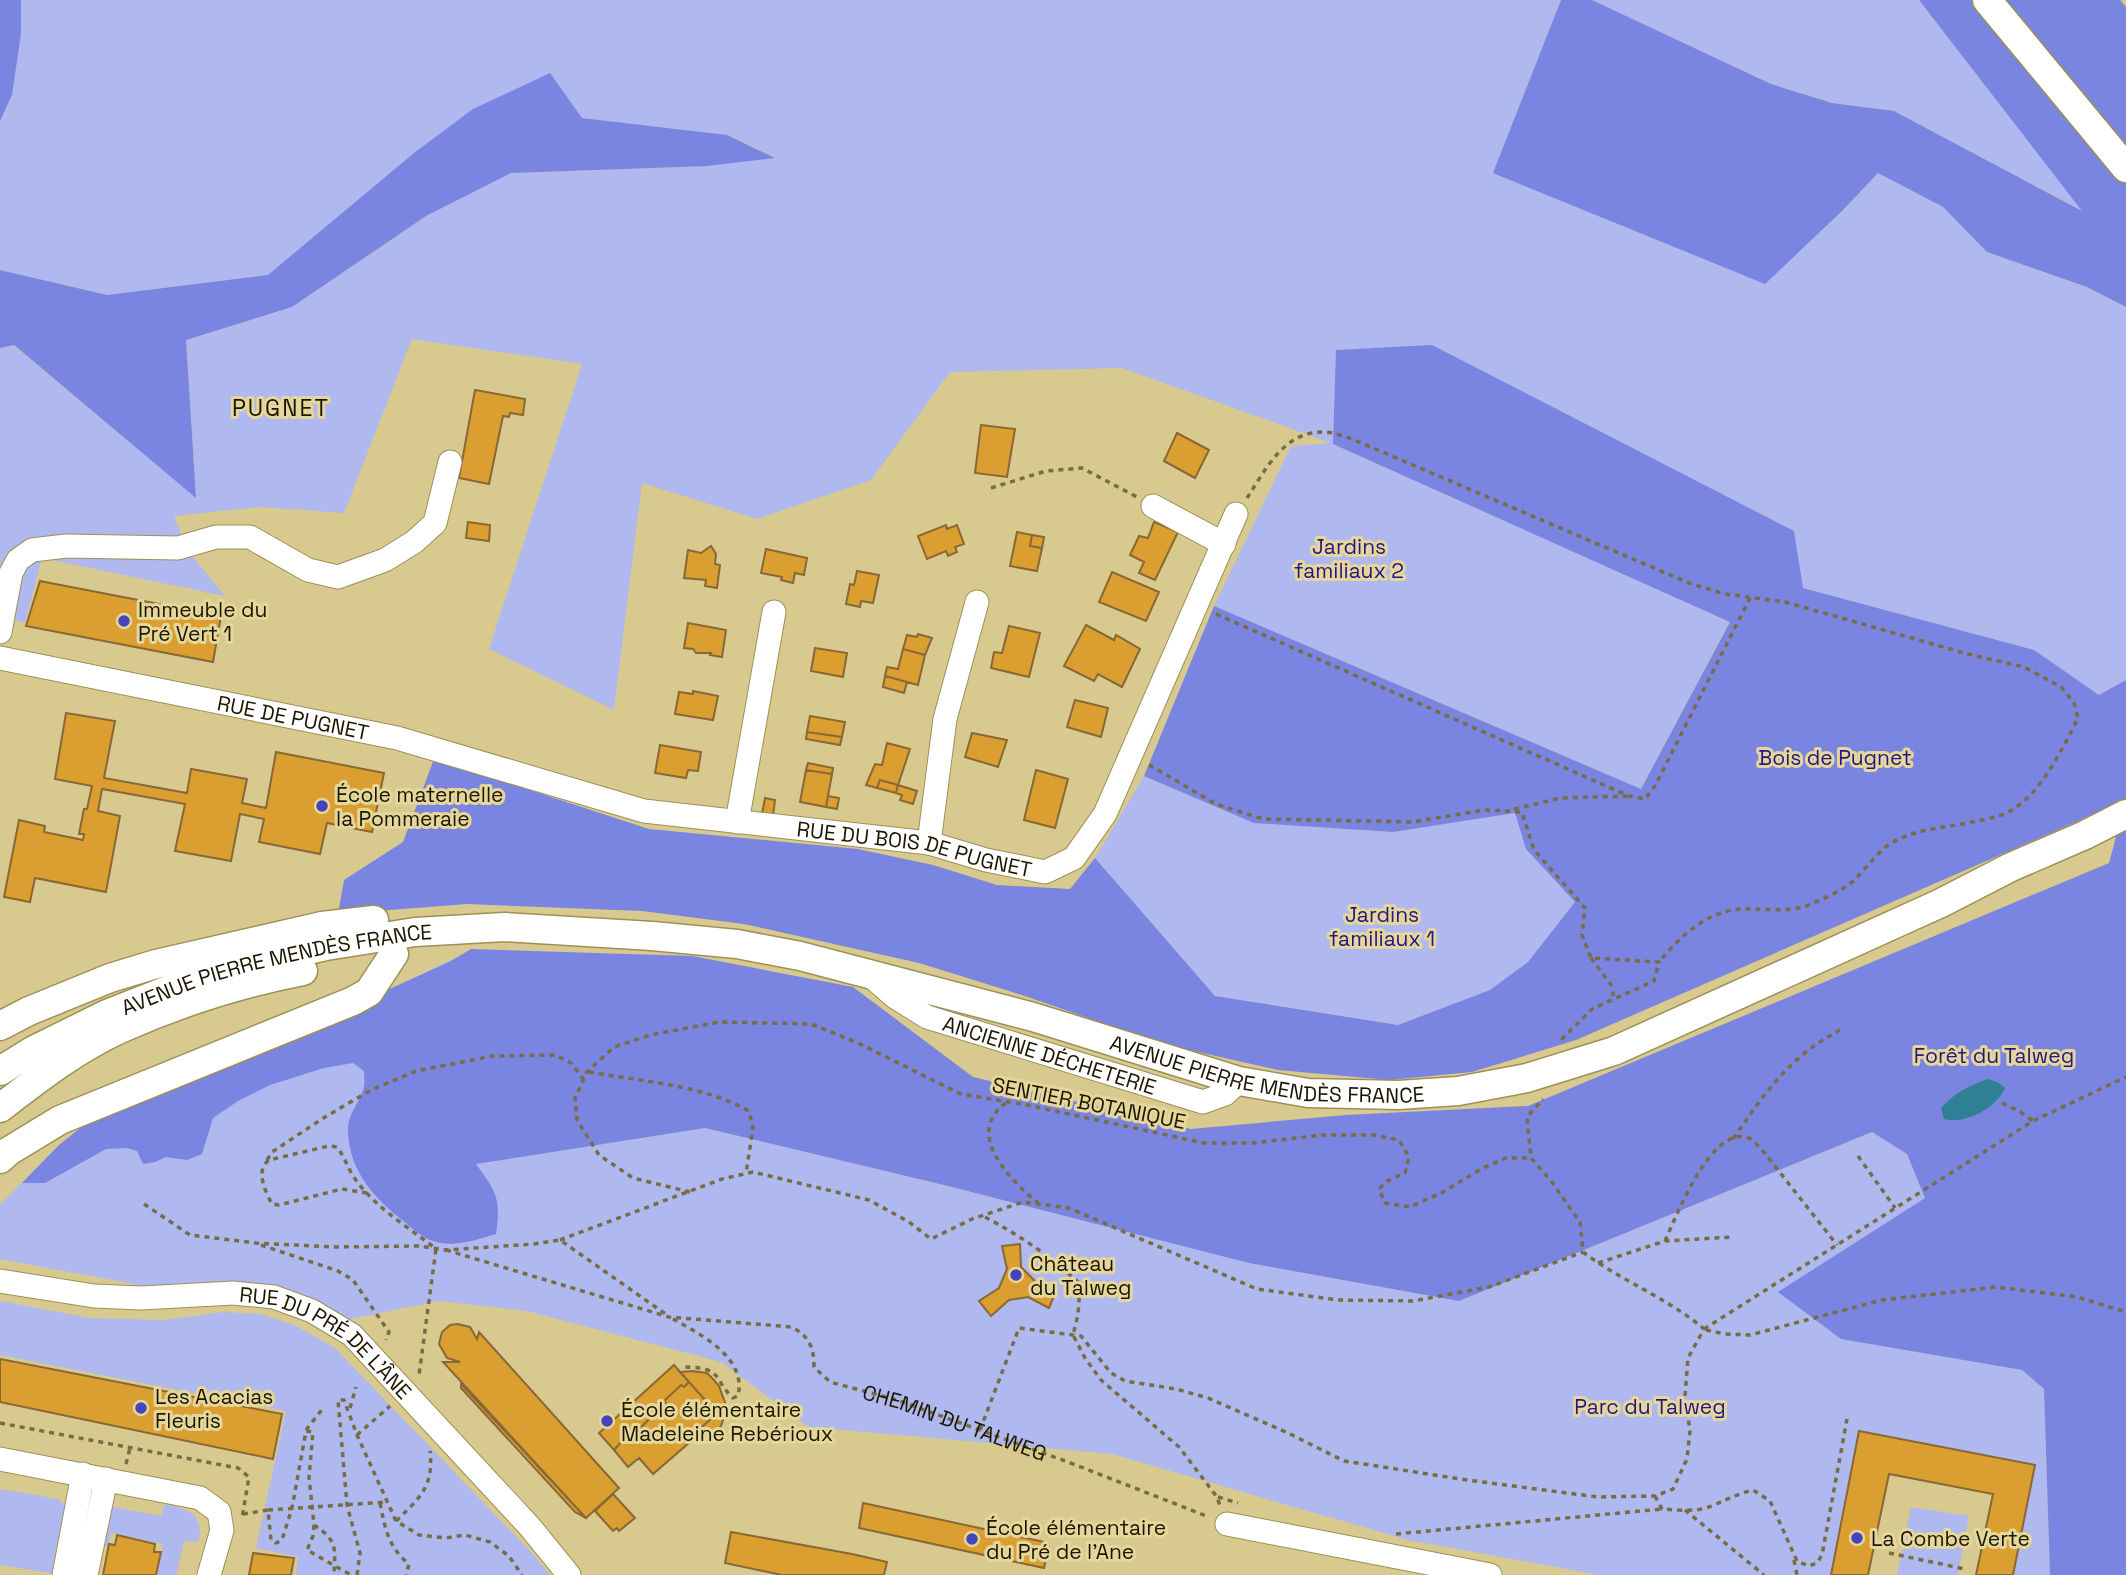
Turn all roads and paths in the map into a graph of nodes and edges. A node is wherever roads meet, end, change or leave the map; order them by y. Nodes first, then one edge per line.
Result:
1 (1987, 0) edge
2 (2010, 0) edge
3 (2126, 138) edge
4 (2126, 168) edge
5 (450, 462) dead end
6 (991, 488) dead end
7 (1153, 506) joint
8 (1236, 514) joint
9 (1224, 544) junction
10 (1750, 598) junction
11 (977, 602) dead end
12 (1196, 605) junction
13 (774, 611) dead end
14 (0, 632) edge
15 (0, 658) edge
16 (1131, 752) junction
17 (584, 792) joint
18 (1629, 796) junction
19 (1508, 811) junction
20 (2126, 814) edge
21 (737, 822) junction
22 (2126, 834) edge
23 (929, 844) junction
24 (1941, 903) junction
25 (569, 932) junction
26 (394, 954) junction
27 (1591, 958) junction
28 (1659, 962) junction
29 (1614, 998) junction
30 (0, 1026) edge
31 (1840, 1030) dead end
32 (1556, 1045) dead end
33 (0, 1071) edge
34 (587, 1072) junction
35 (2126, 1077) edge
36 (584, 1080) junction
37 (1544, 1098) dead end
38 (1008, 1102) junction
39 (2002, 1103) dead end
40 (0, 1108) edge
41 (2033, 1121) junction
42 (1732, 1140) junction
43 (1858, 1156) dead end
44 (1531, 1158) junction
45 (0, 1159) edge
46 (263, 1164) junction
47 (746, 1173) junction
48 (691, 1192) junction
49 (367, 1193) junction
50 (144, 1204) dead end
51 (1040, 1204) junction
52 (1895, 1209) junction
53 (985, 1217) junction
54 (1732, 1237) dead end
55 (561, 1240) junction
56 (1665, 1241) junction
57 (256, 1243) junction
58 (1837, 1245) junction
59 (436, 1249) junction
60 (446, 1250) junction
61 (1583, 1252) junction
62 (1598, 1263) junction
63 (0, 1281) edge
64 (2126, 1312) edge
65 (669, 1317) junction
66 (1704, 1329) junction
67 (1073, 1335) junction
68 (376, 1362) junction
69 (685, 1367) dead end
70 (356, 1387) dead end
71 (405, 1394) junction
72 (324, 1407) dead end
73 (349, 1410) junction
74 (427, 1418) junction
75 (1847, 1419) dead end
76 (980, 1430) junction
77 (306, 1431) junction
78 (356, 1435) junction
79 (0, 1459) edge
80 (83, 1474) junction
81 (106, 1479) junction
82 (1655, 1496) junction
83 (387, 1502) junction
84 (380, 1503) junction
85 (348, 1505) junction
86 (292, 1508) junction
87 (313, 1508) junction
88 (1662, 1509) junction
89 (268, 1510) junction
90 (1684, 1510) junction
91 (243, 1514) dead end
92 (397, 1521) junction
93 (1227, 1524) junction
94 (314, 1525) junction
95 (1391, 1535) dead end
96 (1889, 1553) dead end
97 (1793, 1555) junction
98 (411, 1557) dead end
99 (409, 1564) junction
100 (334, 1565) junction
101 (1965, 1569) dead end
102 (64, 1575) edge
103 (86, 1575) edge
104 (209, 1575) edge
105 (334, 1575) edge
106 (351, 1575) edge
107 (357, 1575) edge
108 (406, 1575) edge
109 (522, 1575) edge
110 (569, 1575) edge
111 (1490, 1575) edge
112 (1765, 1575) edge
113 (1797, 1575) edge

1 - 4 main road
2 - 3 main road
5 - 14 street
6 - 7 path
7 - 9 street
8 - 9 street, RUE DU BOIS DE PUGNET
8 - 10 path
9 - 12 street, RUE DU BOIS DE PUGNET
10 - 18 path
10 - 28 path
11 - 23 street
12 - 16 street, RUE DU BOIS DE PUGNET
12 - 18 path
13 - 21 street
15 - 17 street, RUE DE PUGNET
16 - 19 path
16 - 23 street, RUE DU BOIS DE PUGNET
17 - 21 street, RUE DU BOIS DE PUGNET
18 - 19 path
19 - 27 path
20 - 24 main road, AVENUE PIERRE MENDÈS FRANCE
21 - 23 street, RUE DU BOIS DE PUGNET
22 - 24 main road, AVENUE PIERRE MENDÈS FRANCE
24 - 25 main road, AVENUE PIERRE MENDÈS FRANCE
25 - 26 main road, AVENUE PIERRE MENDÈS FRANCE
25 - 30 main road
25 - 33 main road, AVENUE PIERRE MENDÈS FRANCE
26 - 40 main road, AVENUE PIERRE MENDÈS FRANCE
26 - 45 main road
27 - 28 path
27 - 29 path
28 - 29 path
29 - 32 path
31 - 42 path
34 - 36 path, SENTIER BOTANIQUE
34 - 38 path, SENTIER BOTANIQUE
34 - 47 path
35 - 41 path
36 - 46 path
36 - 48 path, SENTIER BOTANIQUE
37 - 44 path
38 - 44 path, SENTIER BOTANIQUE
38 - 51 path
39 - 41 path
41 - 52 path
42 - 56 path
42 - 58 path
43 - 52 path
44 - 61 path
46 - 49 path
46 - 49 path
47 - 48 path
47 - 53 path
48 - 55 path
49 - 59 path
50 - 57 path
51 - 53 path
51 - 61 path
52 - 58 path
53 - 67 path
54 - 56 path
55 - 60 path
55 - 65 path
56 - 62 path
57 - 59 path
57 - 68 path
58 - 66 path
59 - 60 path
59 - 71 path
60 - 65 path, CHEMIN DU TALWEG
61 - 62 path
62 - 66 path
63 - 68 street, RUE DU PRÉ DE L'ÂNE
64 - 66 path
65 - 69 path
65 - 76 path, CHEMIN DU TALWEG
66 - 82 path
67 - 76 path
67 - 82 path
67 - 93 path
68 - 71 street, RUE DU PRÉ DE L'ÂNE
70 - 73 path
71 - 74 street, RUE DU PRÉ DE L'ÂNE
71 - 78 path
72 - 77 path
73 - 78 path
73 - 85 path
74 - 92 path
74 - 110 street, RUE DU PRÉ DE L'ÂNE
75 - 97 path
76 - 93 path, CHEMIN DU TALWEG
77 - 86 path
77 - 87 path
78 - 83 path
79 - 80 street
80 - 81 street
80 - 102 street
81 - 103 street
81 - 104 street
82 - 88 path
83 - 84 path
83 - 92 path
84 - 85 path
84 - 99 path
85 - 87 path
85 - 107 path
86 - 87 path
86 - 89 path
86 - 89 path
87 - 94 path
88 - 90 path
88 - 95 path
89 - 91 path
90 - 97 path
90 - 112 path
92 - 109 path
93 - 111 street
94 - 100 path
94 - 100 path
96 - 101 path
97 - 113 path
98 - 99 path
99 - 108 path
100 - 105 path
100 - 106 path

